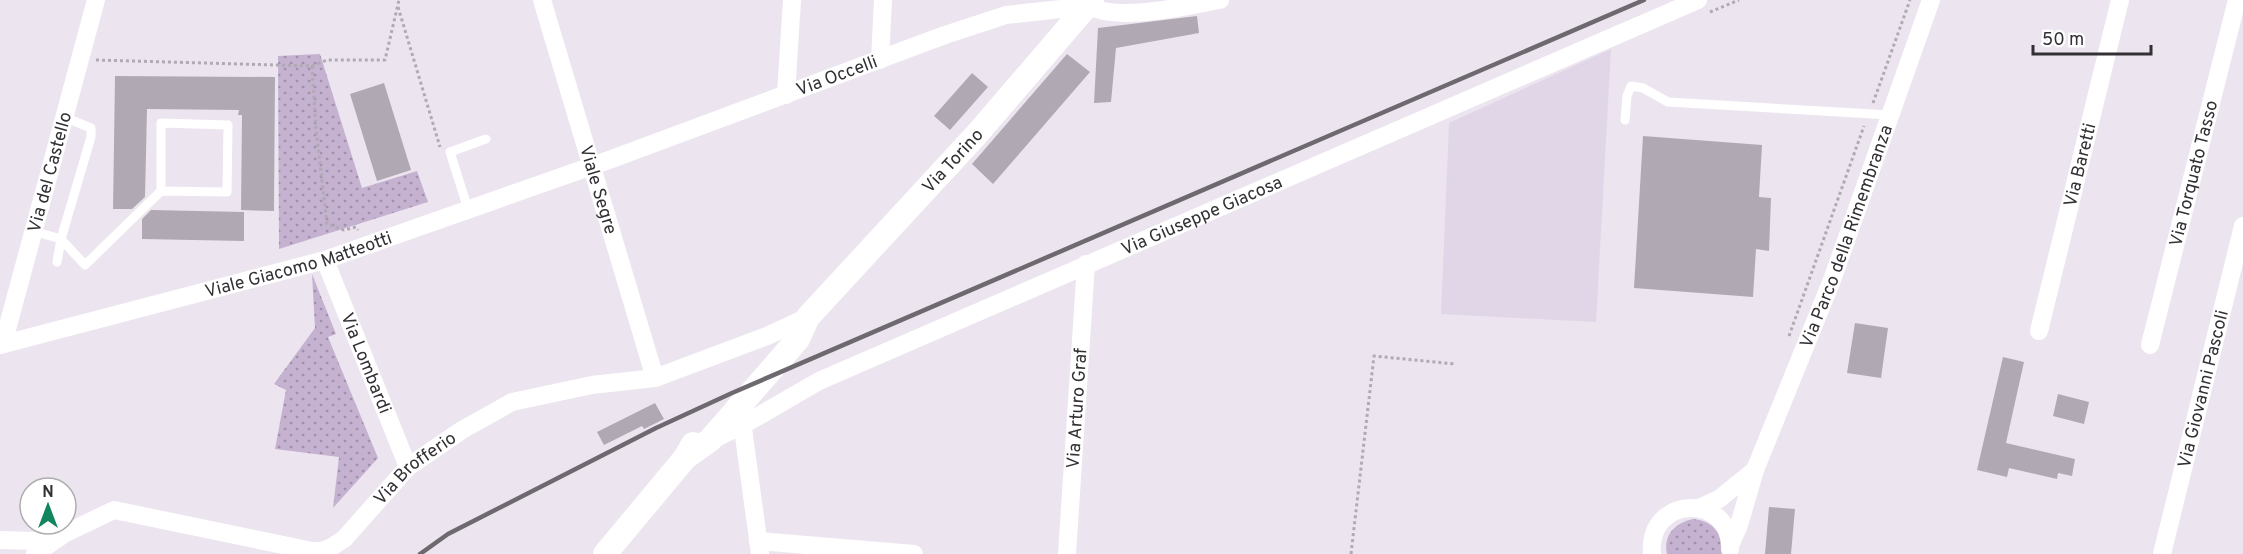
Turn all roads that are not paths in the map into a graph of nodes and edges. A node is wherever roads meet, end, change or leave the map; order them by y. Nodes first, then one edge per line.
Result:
1 (96, 0) edge
2 (792, 0) edge
3 (883, 0) edge
4 (1035, 0) edge
5 (1220, 0) edge
6 (1698, 0) edge
7 (1931, 0) edge
8 (2120, 0) edge
9 (2237, 0) edge
10 (540, 1) edge
11 (1088, 2) edge
12 (1016, 14) junction
13 (880, 60) junction
14 (786, 95) junction
15 (1890, 115) junction
16 (64, 117) junction
17 (1625, 120) dead end
18 (486, 139) dead end
19 (591, 166) junction
20 (161, 191) junction
21 (468, 209) junction
22 (2243, 226) edge
23 (33, 231) junction
24 (62, 239) junction
25 (325, 260) junction
26 (57, 262) dead end
27 (1086, 264) junction
28 (808, 317) junction
29 (2039, 331) dead end
30 (773, 338) junction
31 (2, 344) edge
32 (2150, 345) dead end
33 (655, 378) junction
34 (741, 416) junction
35 (685, 458) junction
36 (408, 467) junction
37 (1755, 470) junction
38 (1699, 508) junction
39 (78, 527) edge
40 (57, 536) edge
41 (61, 536) edge
42 (0, 540) edge
43 (759, 548) edge
44 (1730, 549) edge
45 (35, 554) edge
46 (605, 554) edge
47 (914, 554) edge
48 (1067, 554) edge
49 (1652, 554) edge
50 (2162, 554) edge

1 - 16 street, Via del Castello
2 - 14 street
3 - 13 street
4 - 12 street
5 - 11 street, Via Occelli
6 - 27 street, Via Giuseppe Giacosa
7 - 15 street, Via Parco della Rimembranza
8 - 29 street, Via Baretti
9 - 32 street, Via Torquato Tasso
10 - 19 street, Viale Segre
11 - 12 street, Via Occelli
11 - 28 main road, Via Torino
12 - 13 street, Via Occelli
13 - 14 street, Via Occelli
14 - 19 street, Via Occelli
15 - 17 lane
15 - 37 street, Via Parco della Rimembranza
16 - 23 street, Via del Castello
16 - 24 lane
18 - 21 lane
19 - 21 street, Viale Giacomo Matteotti
19 - 33 street, Viale Segre
20 - 20 lane
20 - 24 lane
21 - 25 street, Viale Giacomo Matteotti
22 - 50 street, Via Giovanni Pascoli
23 - 24 lane
23 - 31 street, Via del Castello
24 - 26 lane
25 - 31 street, Viale Giacomo Matteotti
25 - 36 street, Via Lombardi
27 - 34 street, Via Giuseppe Giacosa
27 - 48 street, Via Arturo Graf
28 - 30 main road, Via Torino
28 - 34 main road, Via Torino
30 - 33 street, Via Brofferio
30 - 35 main road, Via Torino
33 - 36 street, Via Brofferio
34 - 35 main road, Via Torino
34 - 43 street
35 - 46 main road, Via Torino
36 - 39 street, Via Brofferio
37 - 38 street, Via Parco della Rimembranza
37 - 44 street, Via Parco della Rimembranza
38 - 44 street
38 - 49 street, Via Parco della Rimembranza
40 - 42 street
41 - 45 street, Via Brofferio
43 - 47 street

